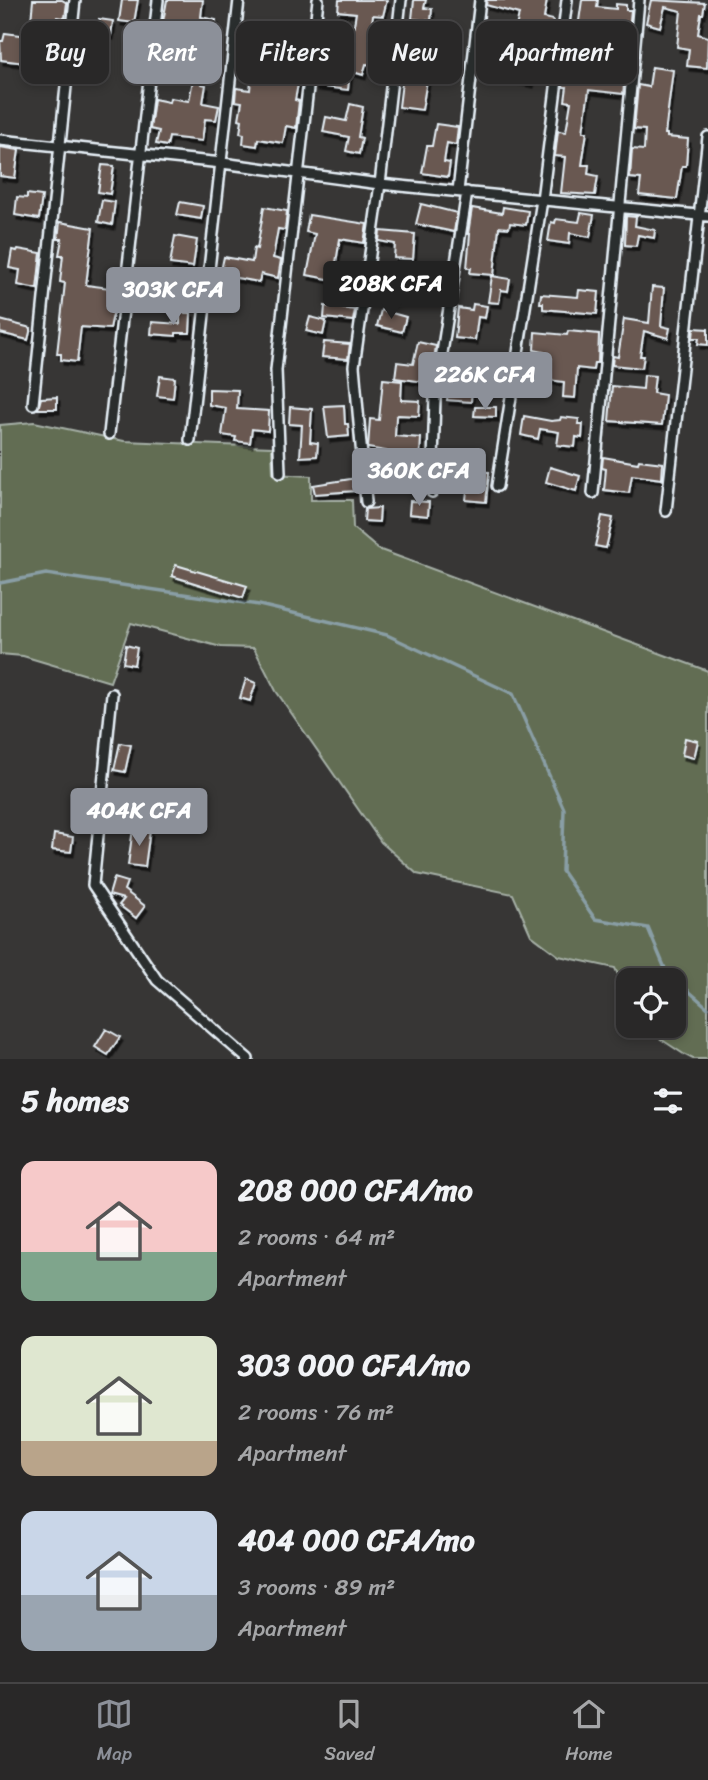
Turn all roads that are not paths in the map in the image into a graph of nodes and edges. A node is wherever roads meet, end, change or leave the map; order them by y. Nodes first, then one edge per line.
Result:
1 (75, 0) edge
2 (158, 0) edge
3 (239, 0) edge
4 (318, 0) edge
5 (401, 0) edge
6 (480, 0) edge
7 (567, 0) edge
8 (639, 0) edge
9 (708, 137) edge
10 (0, 140) edge
11 (59, 148) junction
12 (141, 156) junction
13 (222, 163) junction
14 (299, 174) junction
15 (380, 184) junction
16 (463, 191) junction
17 (542, 200) junction
18 (620, 206) junction
19 (704, 216) edge
20 (33, 404) dead end
21 (109, 433) dead end
22 (190, 440) dead end
23 (280, 473) dead end
24 (497, 486) dead end
25 (432, 492) dead end
26 (593, 493) dead end
27 (366, 502) dead end
28 (666, 511) dead end
29 (112, 694) dead end
30 (248, 1059) edge

1 - 11 street
2 - 12 street
3 - 13 street
4 - 14 street
5 - 15 street
6 - 16 street
7 - 17 street
8 - 18 street
9 - 19 street
10 - 11 street
11 - 12 street
11 - 20 street
12 - 13 street
12 - 21 street
13 - 14 street
13 - 22 street
14 - 15 street
14 - 23 street
15 - 16 street
15 - 27 street
16 - 17 street
16 - 25 street
17 - 18 street
17 - 24 street
18 - 19 street
18 - 26 street
19 - 28 street
29 - 30 street

